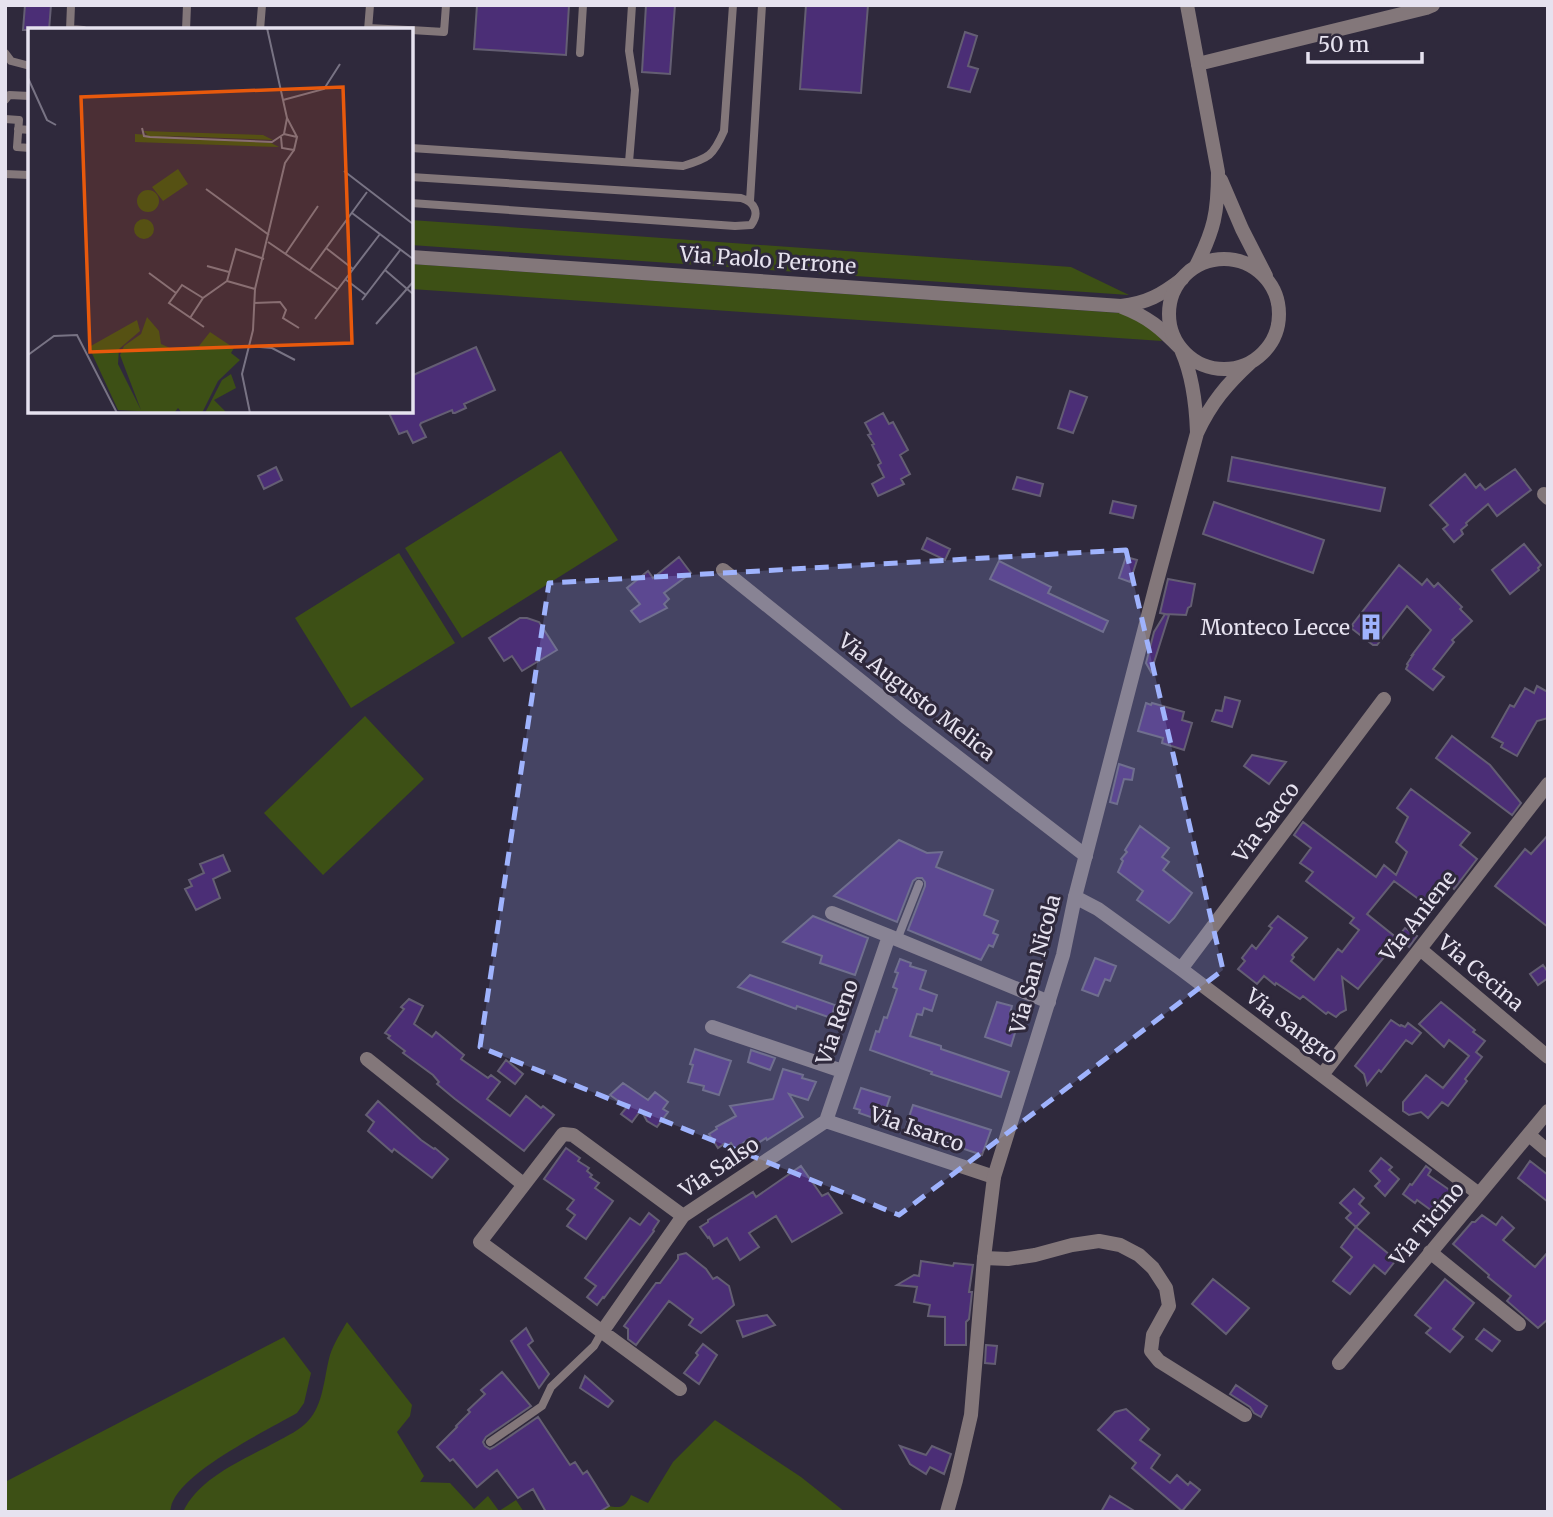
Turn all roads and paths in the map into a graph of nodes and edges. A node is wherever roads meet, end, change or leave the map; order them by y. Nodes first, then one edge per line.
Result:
1 (71, 5) edge
2 (187, 5) edge
3 (262, 5) edge
4 (370, 5) edge
5 (446, 5) edge
6 (583, 5) edge
7 (632, 5) edge
8 (733, 5) edge
9 (762, 5) edge
10 (1187, 5) edge
11 (1433, 5) edge
12 (70, 28) edge
13 (186, 28) edge
14 (260, 28) edge
15 (368, 28) edge
16 (413, 30) edge
17 (5, 53) edge
18 (580, 53) dead end
19 (1198, 64) junction
20 (28, 65) edge
21 (28, 96) edge
22 (5, 100) edge
23 (5, 119) edge
24 (18, 129) junction
25 (28, 130) edge
26 (28, 148) edge
27 (413, 148) edge
28 (629, 162) junction
29 (1218, 172) junction
30 (5, 173) edge
31 (28, 175) edge
32 (413, 177) edge
33 (750, 201) junction
34 (413, 203) edge
35 (413, 257) edge
36 (1196, 266) junction
37 (1182, 279) junction
38 (1270, 284) junction
39 (1121, 306) junction
40 (1180, 348) junction
41 (1251, 362) junction
42 (1197, 433) junction
43 (723, 570) dead end
44 (1384, 699) dead end
45 (1548, 783) edge
46 (1086, 856) junction
47 (919, 884) dead end
48 (1075, 897) junction
49 (832, 913) dead end
50 (893, 938) junction
51 (1420, 949) junction
52 (1181, 970) junction
53 (1049, 1002) junction
54 (712, 1027) dead end
55 (1548, 1057) edge
56 (367, 1059) dead end
57 (842, 1071) junction
58 (1322, 1074) junction
59 (1548, 1111) edge
60 (826, 1121) junction
61 (1529, 1135) junction
62 (1548, 1150) edge
63 (994, 1177) junction
64 (523, 1184) junction
65 (1479, 1194) junction
66 (683, 1216) junction
67 (1430, 1252) junction
68 (984, 1258) junction
69 (1519, 1324) dead end
70 (602, 1332) junction
71 (1339, 1363) dead end
72 (680, 1390) dead end
73 (1245, 1415) dead end
74 (490, 1442) dead end
75 (947, 1512) edge

1 - 12 lane
2 - 13 lane
3 - 14 lane
4 - 15 lane
5 - 16 lane
6 - 18 lane
7 - 28 lane
8 - 28 lane
9 - 33 lane
10 - 19 street, Via San Nicola
11 - 19 street
17 - 20 lane
19 - 29 street, Via San Nicola
21 - 22 lane
23 - 24 lane
24 - 25 lane
24 - 26 lane
27 - 28 lane
29 - 36 street, Via San Nicola
29 - 38 street, Via San Nicola
30 - 31 lane
32 - 33 lane
33 - 34 lane
35 - 39 street, Via Paolo Perrone
36 - 37 street, Via San Nicola
36 - 38 street
37 - 39 street, Via Paolo Perrone
37 - 40 street, Via San Nicola
38 - 41 street, Via San Nicola
39 - 40 street, Via Paolo Perrone
40 - 41 street
40 - 42 street, Via San Nicola
41 - 42 street, Via San Nicola
42 - 46 street, Via San Nicola
43 - 46 street, Via Augusto Melica
44 - 52 street, Via Sacco
45 - 51 street, Via Aniene
46 - 48 street, Via San Nicola
47 - 50 lane
48 - 52 street, Via Sangro
48 - 53 street, Via San Nicola
49 - 50 street
50 - 53 street
50 - 57 street, Via Reno
51 - 55 street, Via Cecina
51 - 58 street, Via Aniene
52 - 58 street, Via Sangro
53 - 63 street, Via San Nicola
54 - 57 street
56 - 64 street
57 - 60 street, Via Reno
58 - 65 street, Via Sangro
59 - 61 street, Via Ticino
60 - 63 street, Via Isarco
60 - 66 street, Via Salso
61 - 62 street
61 - 65 street, Via Ticino
63 - 68 street, Via San Nicola
64 - 66 street
64 - 70 street
65 - 67 street, Via Ticino
66 - 70 street, Via Salso
67 - 69 street
67 - 71 street, Via Ticino
68 - 73 street
68 - 75 street, Via San Nicola
70 - 72 street
70 - 74 lane

